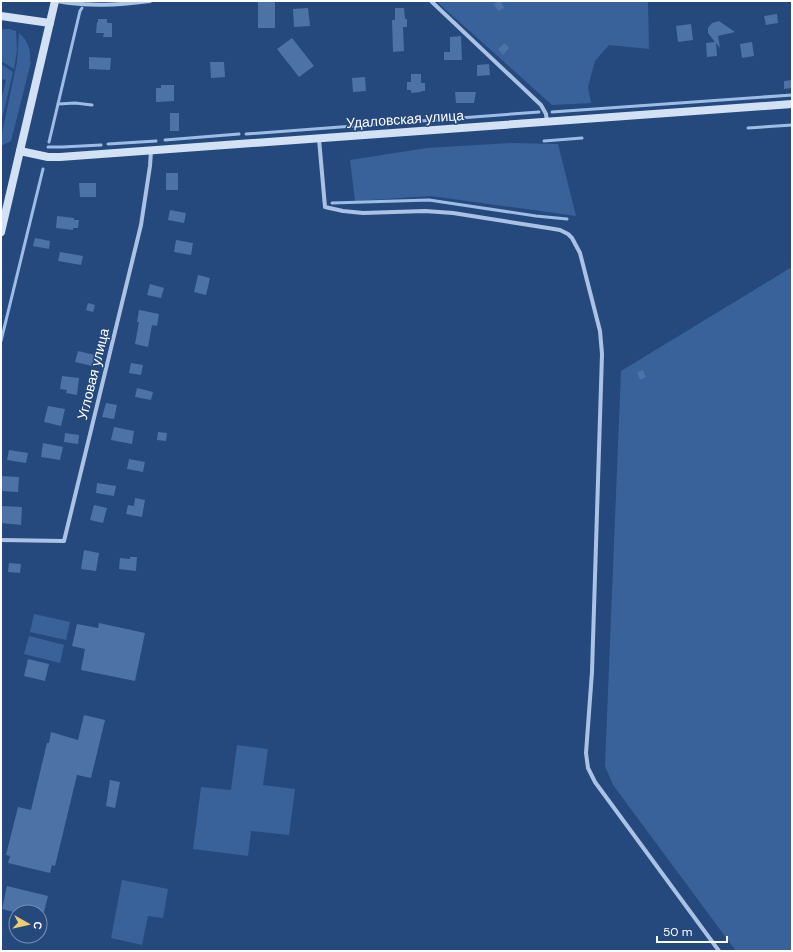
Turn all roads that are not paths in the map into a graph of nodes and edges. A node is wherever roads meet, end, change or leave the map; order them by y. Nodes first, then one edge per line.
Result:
1 (56, 1) edge
2 (150, 1) edge
3 (431, 1) edge
4 (1, 16) edge
5 (50, 23) junction
6 (792, 104) edge
7 (547, 122) junction
8 (319, 138) junction
9 (151, 150) junction
10 (20, 151) junction
11 (1, 232) edge
12 (1, 540) edge
13 (719, 951) edge

1 - 2 street
1 - 5 main road
3 - 7 street
4 - 5 main road
5 - 10 main road
6 - 7 main road, Удаловская улица
7 - 8 main road, Удаловская улица
8 - 9 main road, Удаловская улица
8 - 13 street
9 - 10 main road, Удаловская улица
9 - 12 street, Угловая улица
10 - 11 main road

